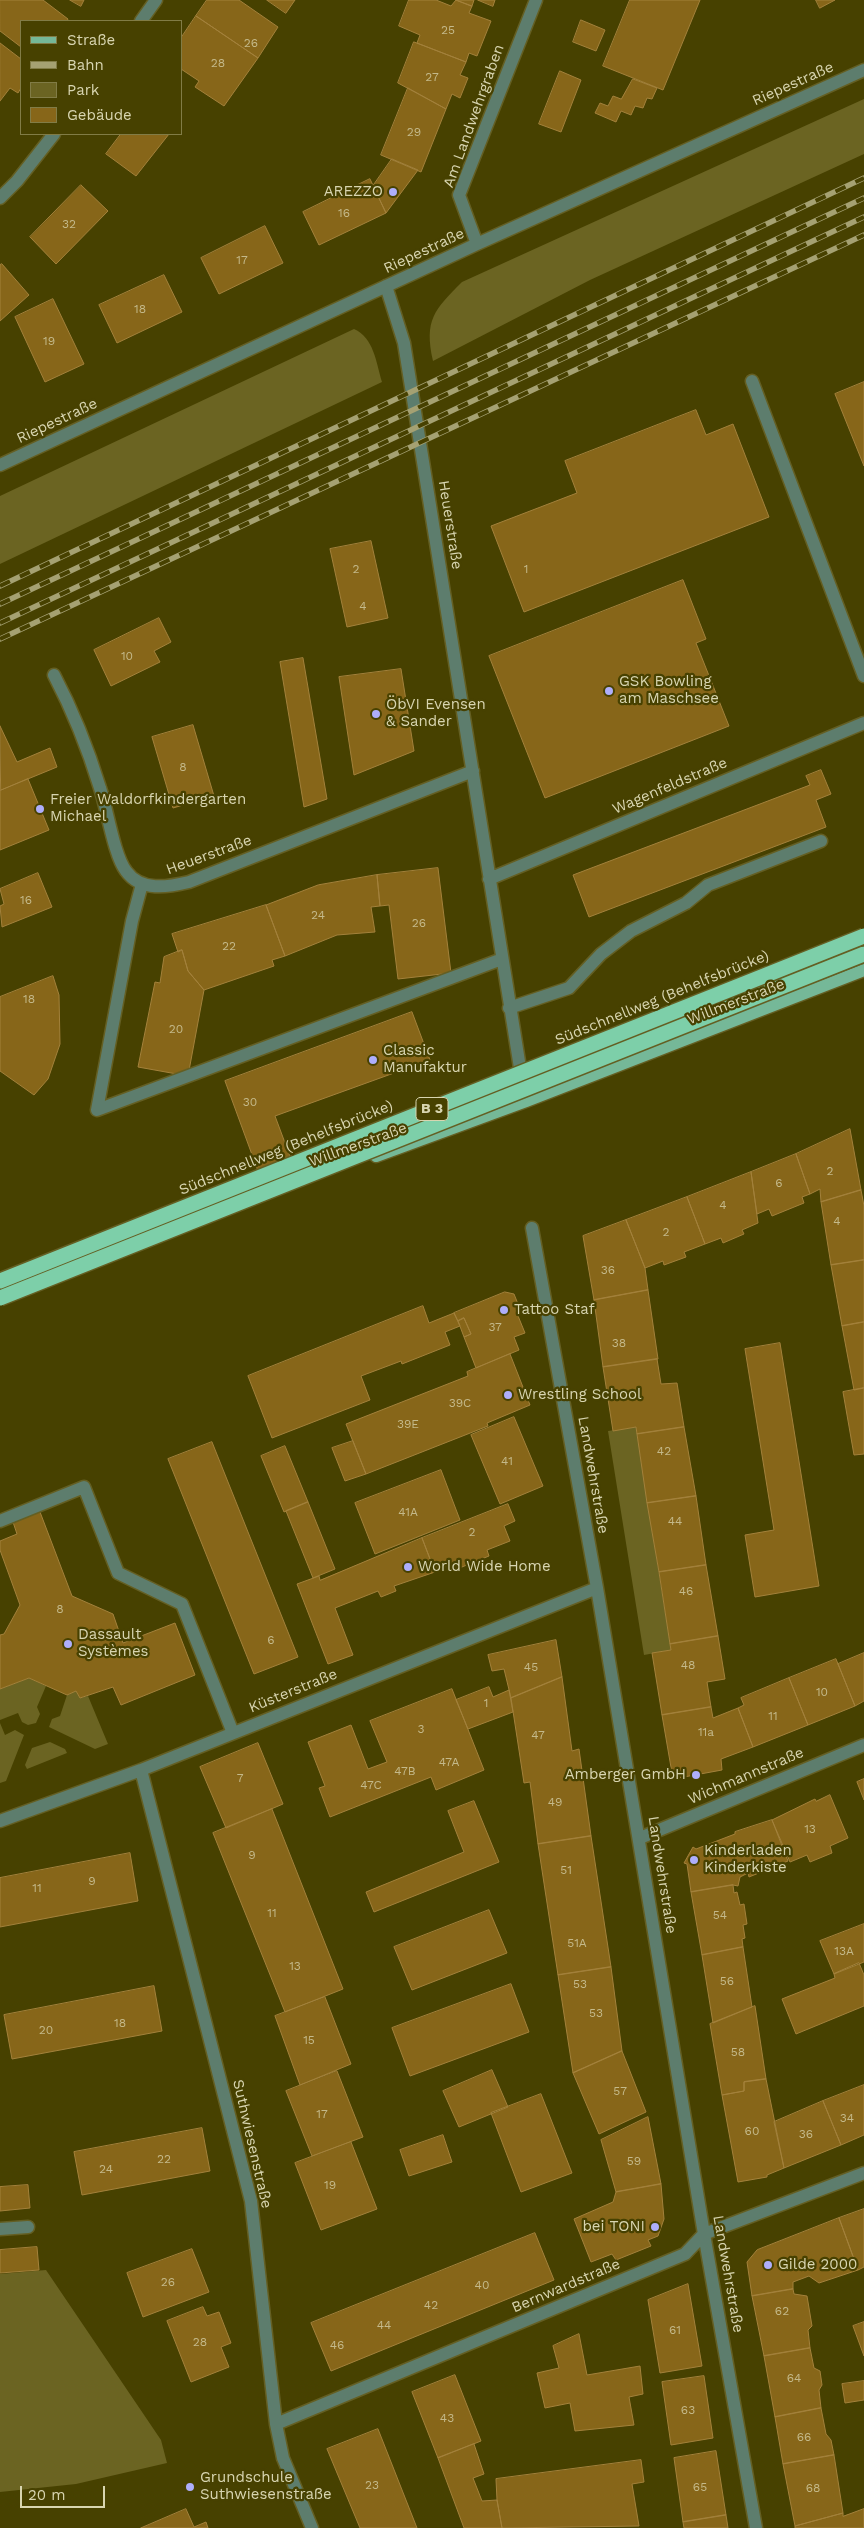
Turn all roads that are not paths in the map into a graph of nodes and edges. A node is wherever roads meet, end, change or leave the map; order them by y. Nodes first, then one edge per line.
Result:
1 (156, 0) edge
2 (536, 0) edge
3 (142, 20) edge
4 (864, 70) edge
5 (53, 135) edge
6 (0, 198) edge
7 (477, 244) junction
8 (386, 286) junction
9 (752, 381) dead end
10 (0, 465) edge
11 (54, 675) dead end
12 (864, 676) edge
13 (864, 723) edge
14 (473, 772) junction
15 (821, 841) dead end
16 (489, 879) junction
17 (142, 884) junction
18 (864, 936) edge
19 (864, 954) edge
20 (502, 959) junction
21 (864, 970) edge
22 (509, 1008) junction
23 (526, 1101) junction
24 (532, 1228) dead end
25 (0, 1281) edge
26 (0, 1291) edge
27 (0, 1298) edge
28 (0, 1520) edge
29 (597, 1588) junction
30 (233, 1733) junction
31 (864, 1745) edge
32 (141, 1770) junction
33 (0, 1821) edge
34 (640, 1838) junction
35 (864, 2173) edge
36 (28, 2226) dead end
37 (0, 2229) edge
38 (704, 2234) junction
39 (276, 2424) junction
40 (312, 2528) edge
41 (756, 2528) edge

1 - 3 street
2 - 7 street, Am Landwehrgraben
4 - 7 street, Riepestraße
5 - 6 street
7 - 8 street, Riepestraße
8 - 10 street, Riepestraße
8 - 14 street, Heuerstraße
9 - 12 street
11 - 17 street
13 - 16 street, Wagenfeldstraße
14 - 16 street, Heuerstraße
14 - 17 street, Heuerstraße
15 - 22 street
16 - 20 street, Heuerstraße
17 - 20 street
18 - 25 highway, Südschnellweg (Behelfsbrücke) / B 3, bridge
19 - 27 highway, B 3, bridge
20 - 22 street, Heuerstraße
21 - 23 main road, Willmerstraße
22 - 23 street, Heuerstraße
23 - 26 main road, Willmerstraße
24 - 29 street, Landwehrstraße
28 - 30 street
29 - 30 street, Küsterstraße
29 - 34 street, Landwehrstraße
30 - 32 street, Küsterstraße
31 - 34 street, Wichmannstraße
32 - 33 street, Küsterstraße
32 - 39 street, Suthwiesenstraße
34 - 38 street, Landwehrstraße
35 - 38 street, Bernwardstraße
36 - 37 street
38 - 39 street, Bernwardstraße
38 - 41 street, Landwehrstraße
39 - 40 street, Suthwiesenstraße

